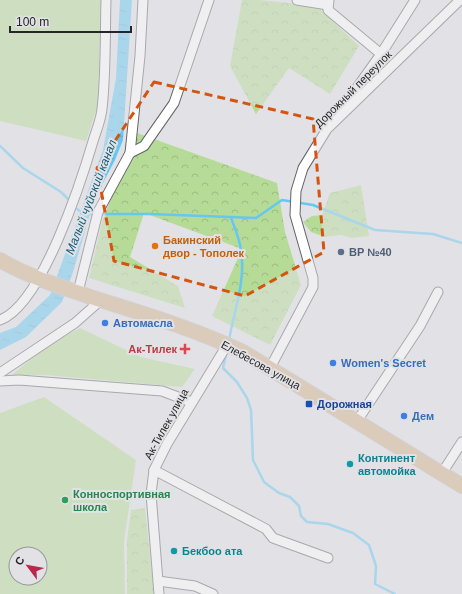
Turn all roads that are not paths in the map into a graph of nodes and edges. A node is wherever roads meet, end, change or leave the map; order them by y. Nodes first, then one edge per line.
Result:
1 (106, 0) edge
2 (143, 0) edge
3 (209, 0) edge
4 (297, 0) edge
5 (415, 0) edge
6 (460, 0) edge
7 (329, 2) edge
8 (381, 54) junction
9 (326, 129) junction
10 (130, 153) junction
11 (0, 260) edge
12 (40, 279) junction
13 (76, 292) junction
14 (438, 292) dead end
15 (101, 300) junction
16 (0, 320) edge
17 (227, 345) junction
18 (270, 368) junction
19 (0, 373) edge
20 (0, 381) edge
21 (191, 402) junction
22 (357, 421) junction
23 (462, 442) edge
24 (154, 470) junction
25 (442, 473) junction
26 (462, 486) edge
27 (328, 558) dead end
28 (158, 581) junction
29 (159, 594) edge
30 (213, 594) edge

1 - 12 street
2 - 10 street
3 - 10 street
4 - 7 street
5 - 8 street
6 - 9 street, Дорожный переулок
7 - 8 street
8 - 9 street
9 - 18 street, Дорожный переулок
10 - 13 street
11 - 12 main road, Елебесова улица
12 - 13 main road, Елебесова улица
12 - 16 street
13 - 15 main road, Елебесова улица
14 - 22 street
15 - 17 main road, Елебесова улица
15 - 19 street
17 - 18 main road, Елебесова улица
17 - 21 street, Ак-Тилек улица
18 - 22 main road, Елебесова улица
20 - 21 street
21 - 24 street, Ак-Тилек улица
22 - 25 main road, Елебесова улица
23 - 25 street
24 - 27 street
24 - 28 street, Ак-Тилек улица
25 - 26 main road, Елебесова улица
28 - 29 street, Ак-Тилек улица
28 - 30 street

